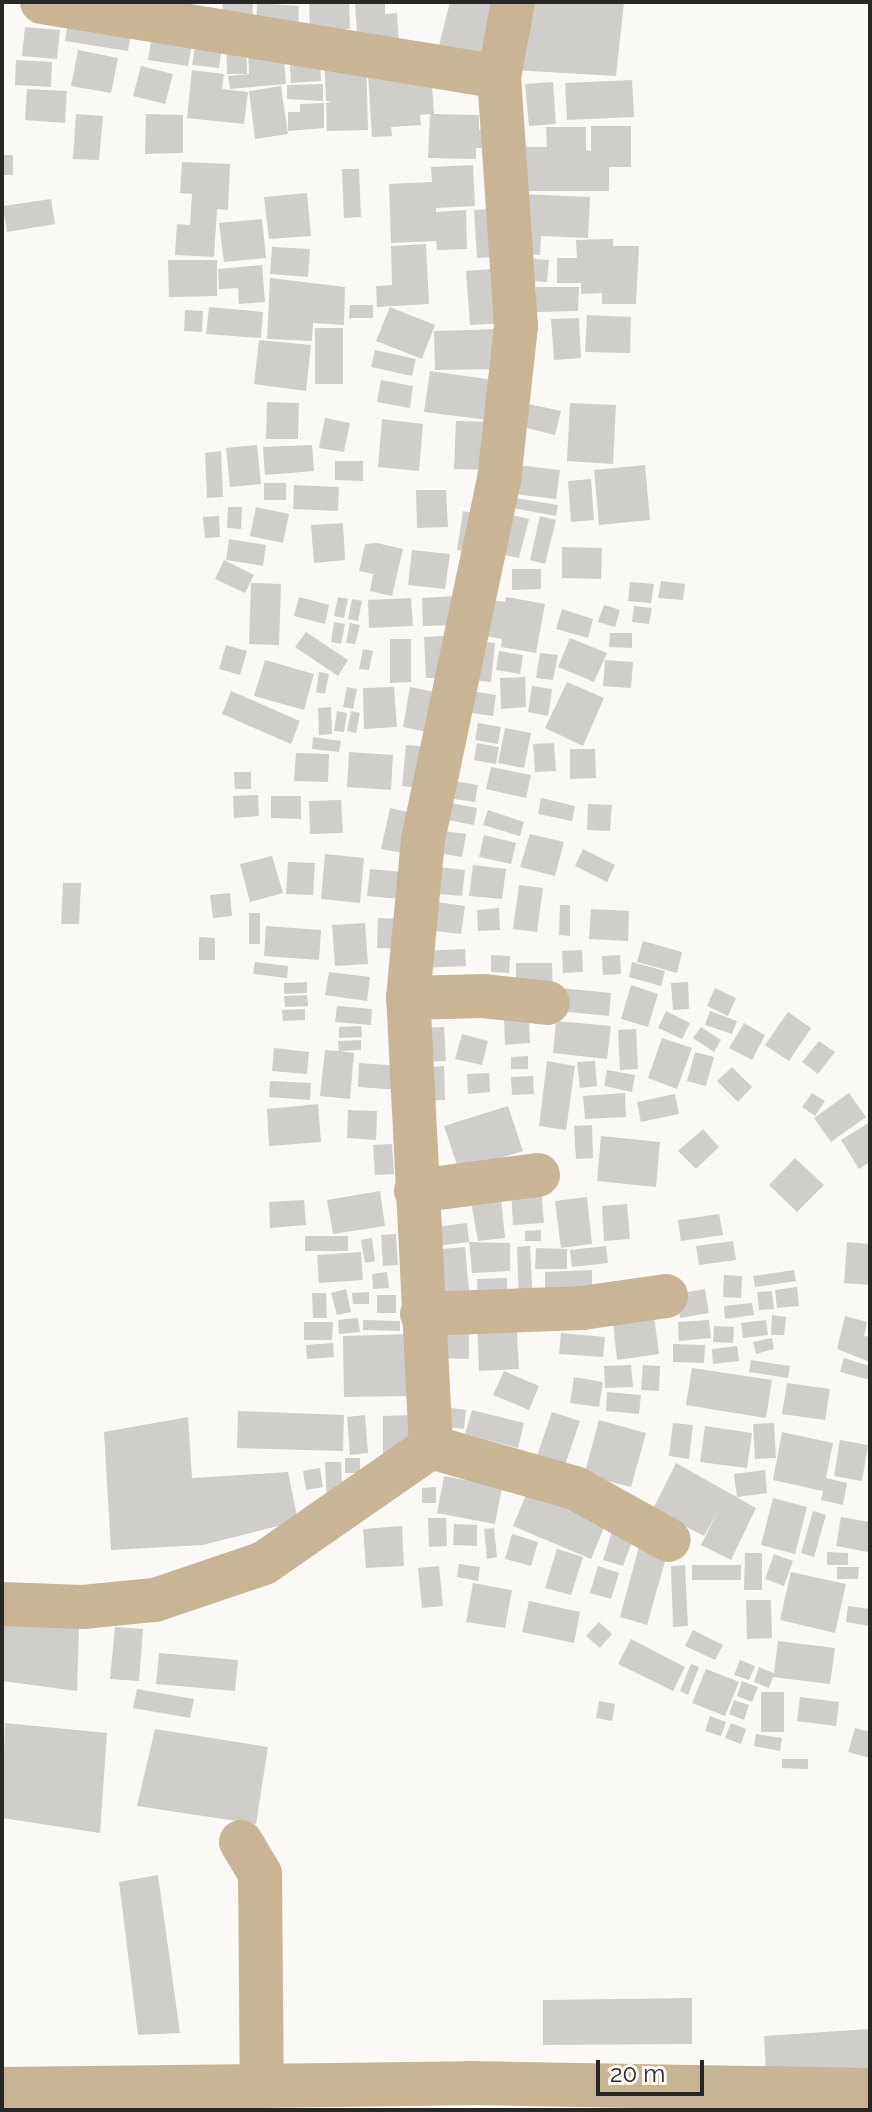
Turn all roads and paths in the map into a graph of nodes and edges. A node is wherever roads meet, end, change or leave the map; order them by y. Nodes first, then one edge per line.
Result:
1 (42, 2) edge
2 (513, 2) edge
3 (499, 77) junction
4 (408, 998) junction
5 (548, 1003) dead end
6 (538, 1175) dead end
7 (416, 1191) junction
8 (666, 1296) dead end
9 (422, 1314) junction
10 (431, 1447) junction
11 (669, 1540) dead end
12 (2, 1604) edge
13 (241, 1842) dead end
14 (262, 2086) junction
15 (2, 2089) edge
16 (870, 2090) edge

1 - 3 street
2 - 3 street
3 - 4 street
4 - 5 street
4 - 7 street
6 - 7 street
7 - 9 street
8 - 9 street
9 - 10 street
10 - 11 street
10 - 12 street
13 - 14 street
14 - 15 street
14 - 16 street

